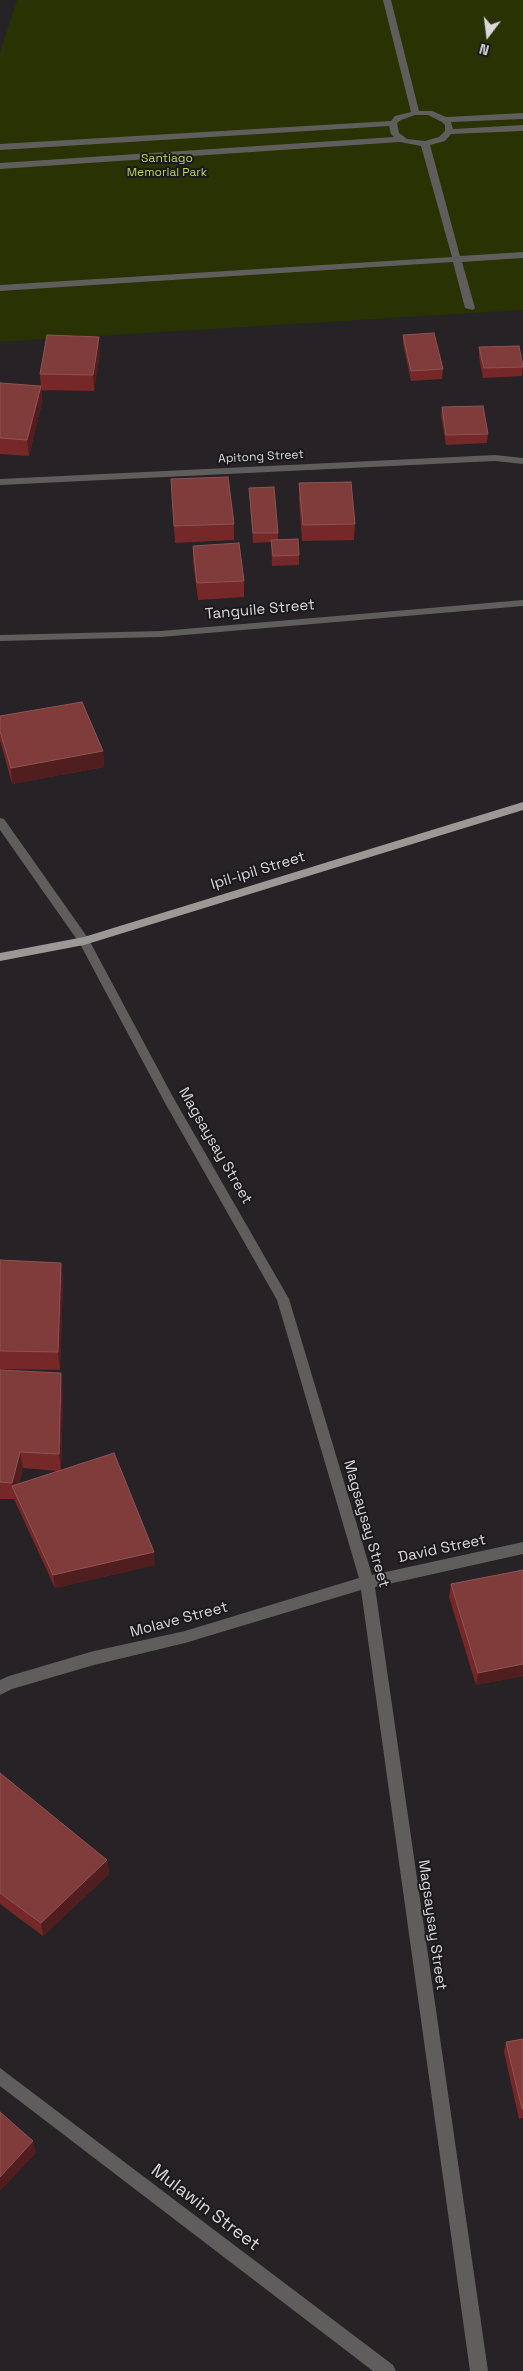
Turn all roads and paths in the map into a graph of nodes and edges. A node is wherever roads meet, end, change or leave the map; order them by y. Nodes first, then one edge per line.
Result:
1 (388, 0) edge
2 (415, 113) junction
3 (523, 116) edge
4 (445, 120) junction
5 (393, 123) junction
6 (523, 128) edge
7 (449, 132) junction
8 (401, 139) junction
9 (425, 144) junction
10 (0, 146) edge
11 (0, 166) edge
12 (523, 255) edge
13 (456, 260) junction
14 (0, 288) edge
15 (470, 308) dead end
16 (523, 461) edge
17 (0, 482) edge
18 (523, 603) edge
19 (0, 638) edge
20 (523, 806) edge
21 (0, 822) edge
22 (84, 941) junction
23 (0, 957) edge
24 (523, 1548) edge
25 (367, 1582) junction
26 (0, 1688) edge
27 (0, 2076) edge
28 (387, 2371) edge
29 (479, 2371) edge

1 - 2 street
2 - 4 street
2 - 5 street
3 - 4 street
4 - 7 street
5 - 8 street
5 - 10 street
6 - 7 street
7 - 9 street
8 - 9 street
8 - 11 street
9 - 13 street
12 - 13 street
13 - 14 street
13 - 15 street
16 - 17 street, Apitong Street
18 - 19 street, Tanguile Street
20 - 22 main road, Ipil-ipil Street
21 - 22 street, Magsaysay Street
22 - 23 main road, Ipil-ipil Street
22 - 25 street, Magsaysay Street
24 - 25 street, David Street
25 - 26 street, Molave Street
25 - 29 street, Magsaysay Street
27 - 28 street, Mulawin Street

